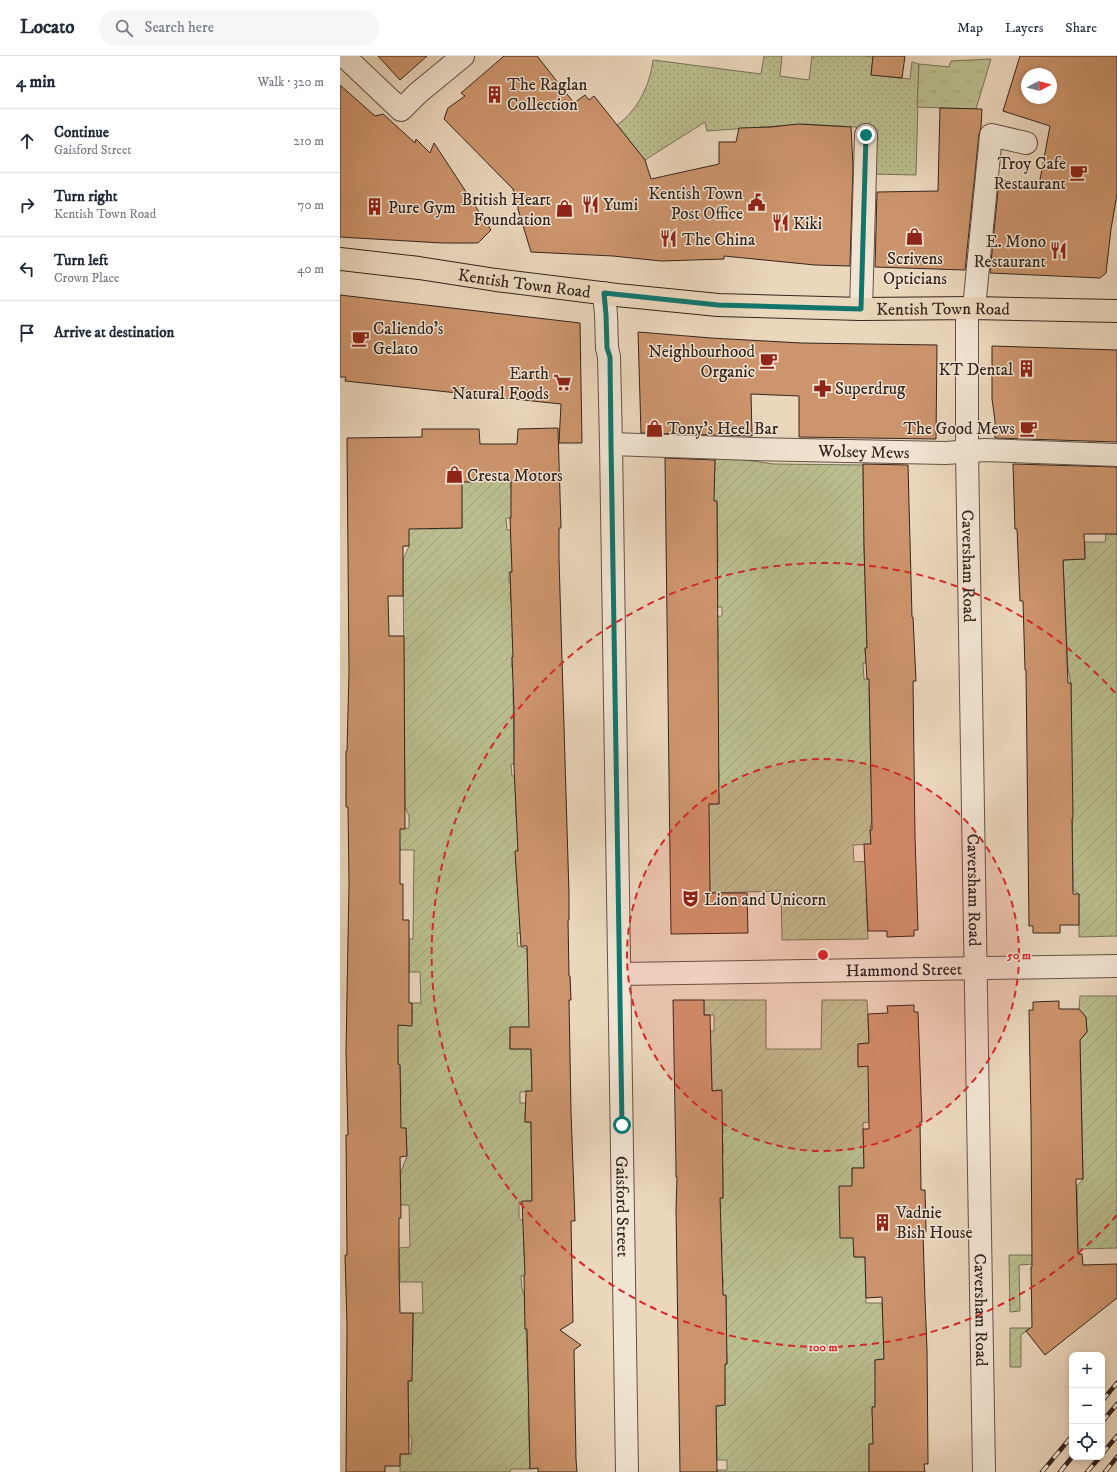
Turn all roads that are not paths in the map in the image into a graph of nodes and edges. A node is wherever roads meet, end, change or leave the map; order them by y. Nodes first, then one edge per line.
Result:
1 (344, 56) edge
2 (463, 56) edge
3 (866, 135) dead end
4 (1026, 143) dead end
5 (340, 260) edge
6 (604, 293) junction
7 (971, 308) junction
8 (861, 309) junction
9 (1117, 310) edge
10 (611, 444) junction
11 (967, 450) junction
12 (1117, 455) edge
13 (1117, 966) edge
14 (976, 967) junction
15 (620, 974) junction
16 (627, 1472) edge
17 (984, 1472) edge

1 - 2 street
3 - 8 street
4 - 7 street, Caversham Road
5 - 6 main road, Kentish Town Road
6 - 8 main road, Kentish Town Road
6 - 10 street, Gaisford Street
7 - 8 main road, Kentish Town Road
7 - 9 main road, Kentish Town Road
7 - 11 street, Caversham Road
10 - 11 street, Wolsey Mews
10 - 15 street, Gaisford Street
11 - 12 street, Wolsey Mews
11 - 14 street, Caversham Road
13 - 14 street, Hammond Street
14 - 15 street, Hammond Street
14 - 17 street, Caversham Road
15 - 16 street, Gaisford Street

